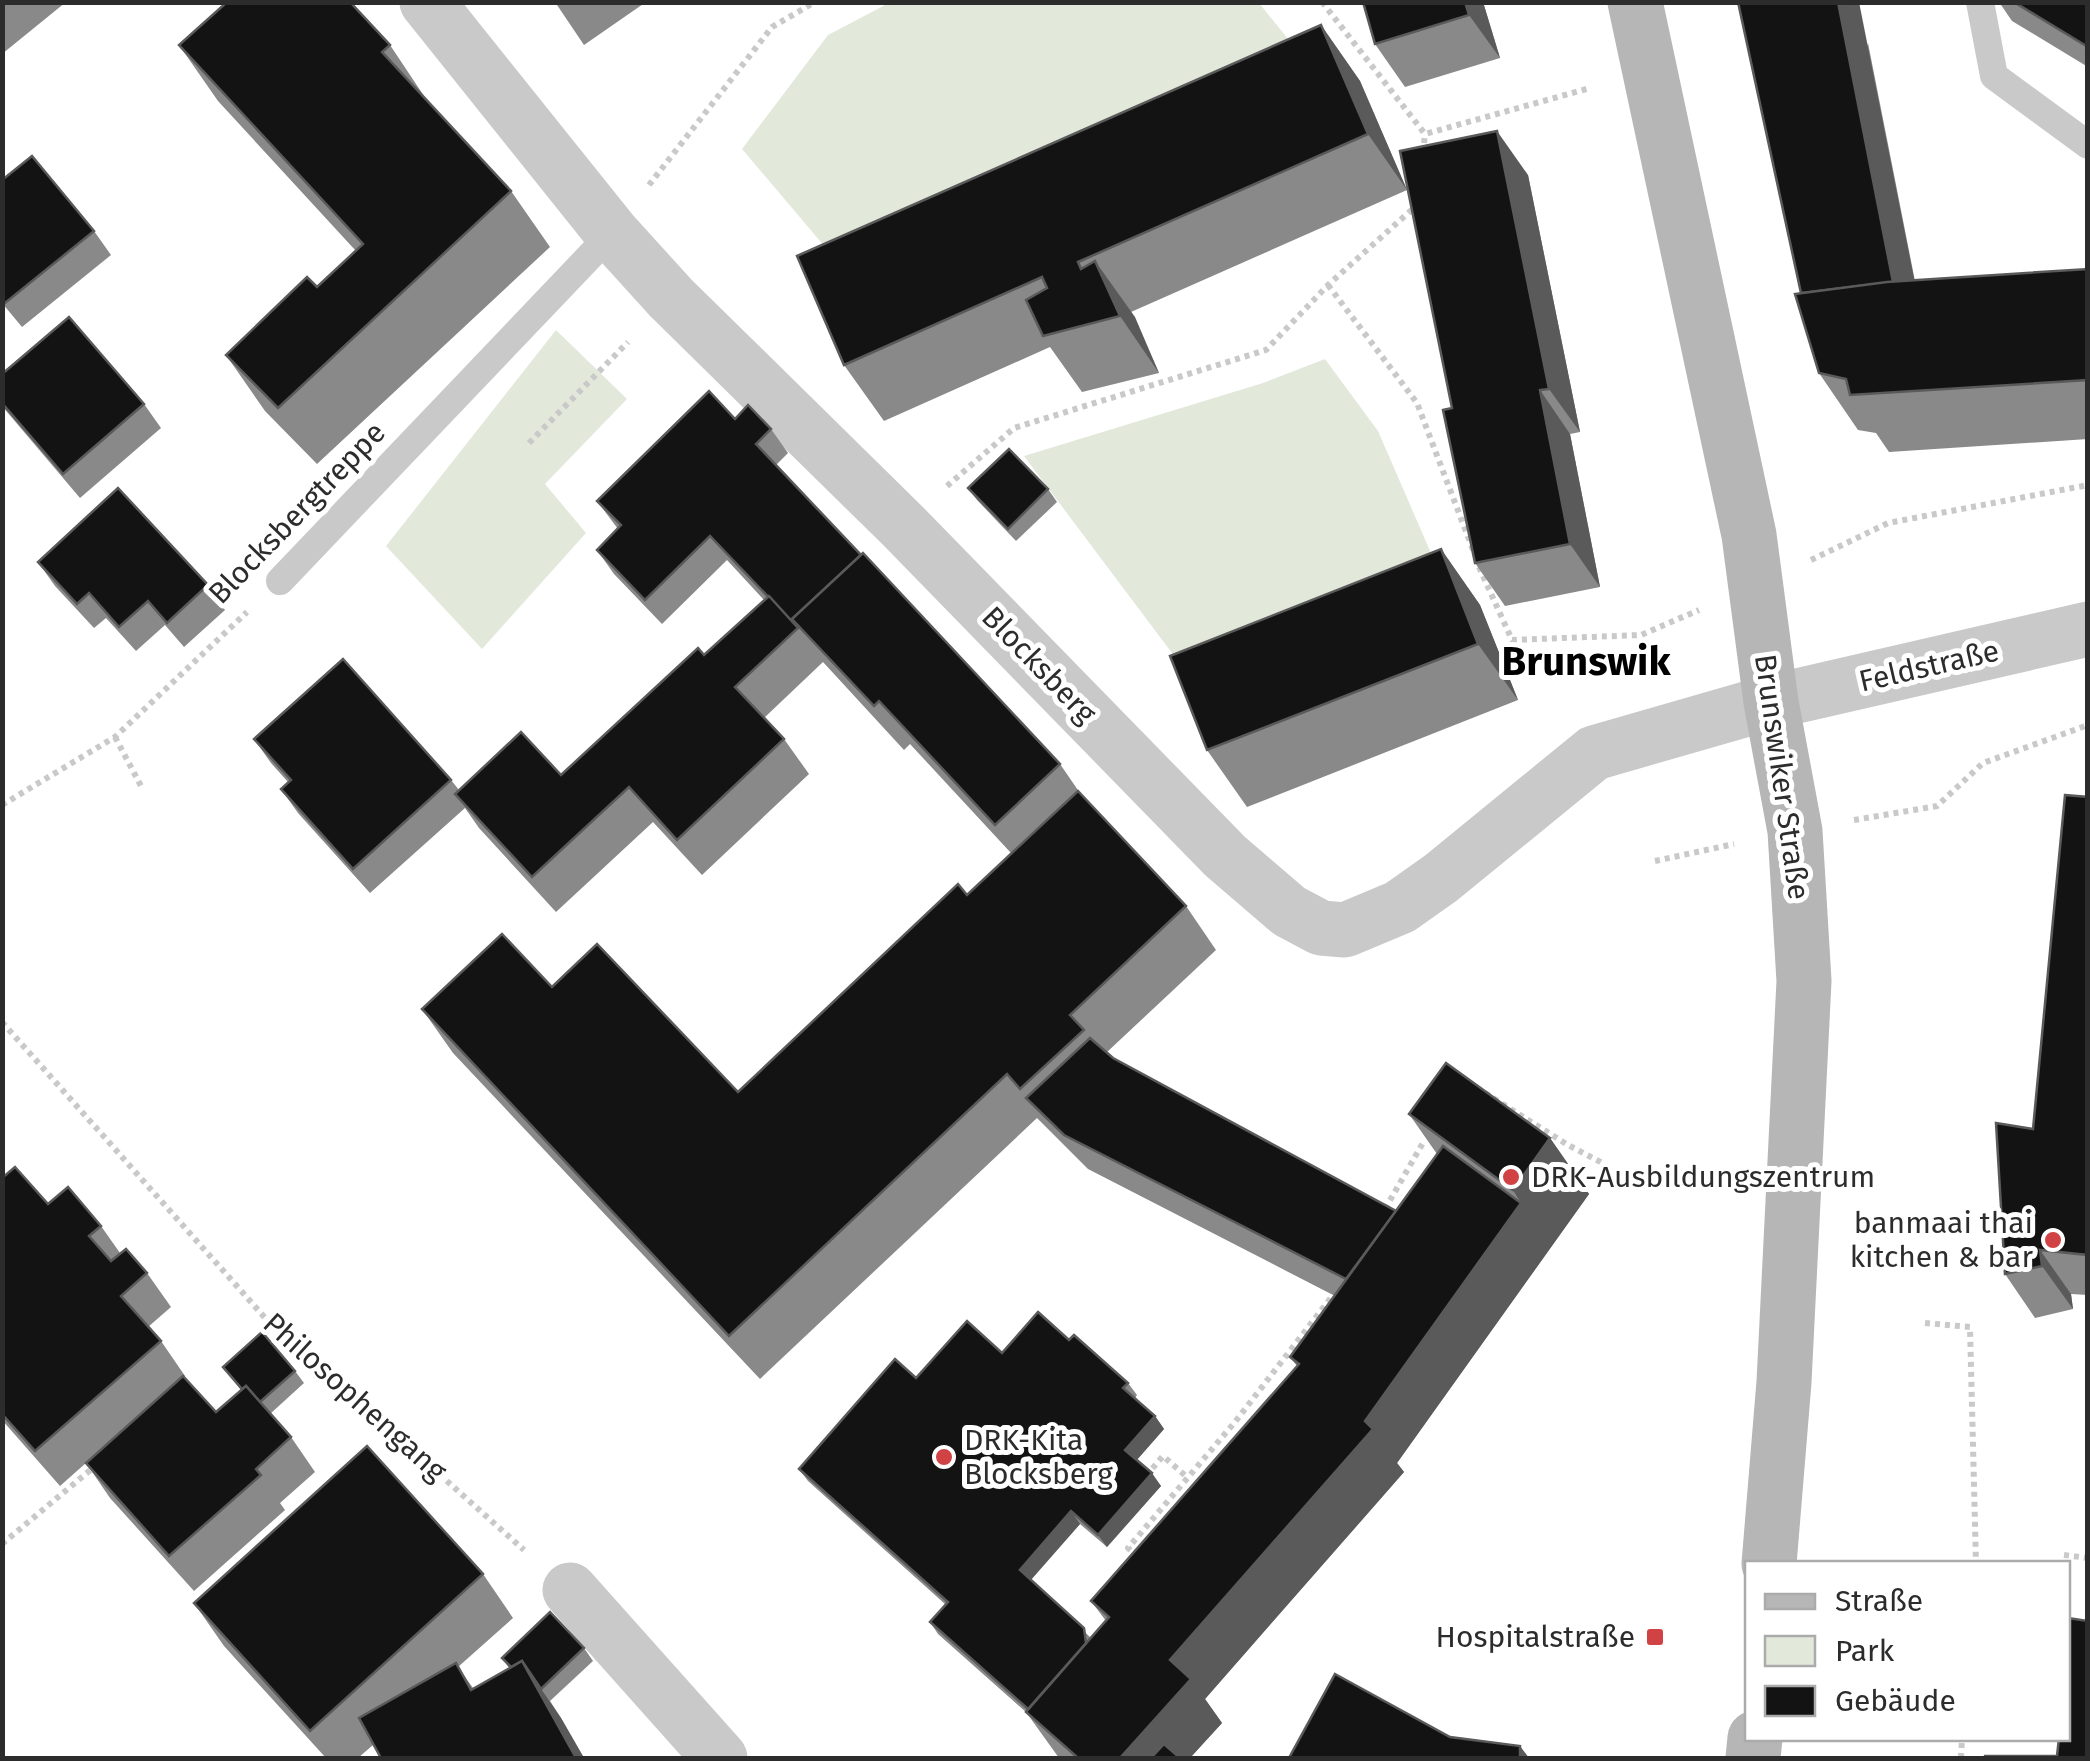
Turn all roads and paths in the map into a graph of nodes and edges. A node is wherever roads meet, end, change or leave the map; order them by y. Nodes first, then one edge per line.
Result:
1 (427, 2) edge
2 (815, 2) edge
3 (1322, 2) edge
4 (1636, 2) edge
5 (1980, 2) edge
6 (1650, 71) junction
7 (1425, 134) junction
8 (2088, 145) edge
9 (1421, 170) edge
10 (1419, 188) edge
11 (612, 233) junction
12 (1328, 285) junction
13 (671, 298) junction
14 (529, 443) dead end
15 (2088, 485) edge
16 (1888, 523) dead end
17 (902, 524) junction
18 (280, 581) joint
19 (2088, 630) edge
20 (1640, 635) dead end
21 (1771, 702) junction
22 (2088, 724) edge
23 (115, 737) junction
24 (141, 786) dead end
25 (2, 806) edge
26 (1937, 806) dead end
27 (2, 1022) edge
28 (1481, 1090) edge
29 (1424, 1141) edge
30 (1652, 1189) dead end
31 (1378, 1222) edge
32 (1333, 1295) edge
33 (1924, 1323) dead end
34 (1235, 1422) junction
35 (1246, 1431) edge
36 (104, 1459) edge
37 (1188, 1478) junction
38 (1141, 1481) edge
39 (2, 1544) edge
40 (2064, 1555) dead end
41 (2088, 1558) edge
42 (1143, 1561) edge
43 (1769, 1561) edge
44 (1976, 1561) edge
45 (570, 1590) joint
46 (720, 1758) edge

1 - 11 street, Blocksberg
2 - 11 path
3 - 7 path
4 - 6 main road, Brunswiker Straße
5 - 8 lane
6 - 7 path
6 - 21 main road, Brunswiker Straße
7 - 9 path
10 - 12 path
11 - 13 street, Blocksberg
11 - 18 lane, Blocksbergtreppe
12 - 17 path
12 - 20 path
13 - 14 path
13 - 17 street, Blocksberg
15 - 16 path
17 - 21 street, Blocksberg
18 - 23 path, Blocksbergtreppe
19 - 21 street, Feldstraße
21 - 43 main road, Brunswiker Straße
22 - 26 path
23 - 24 path
23 - 25 path, Blocksbergtreppe
27 - 45 path, Philosophengang
28 - 30 path
29 - 31 path
32 - 34 path
33 - 44 path
34 - 35 path
34 - 37 path
36 - 39 path
37 - 38 path
37 - 42 path
40 - 41 path
45 - 46 street

